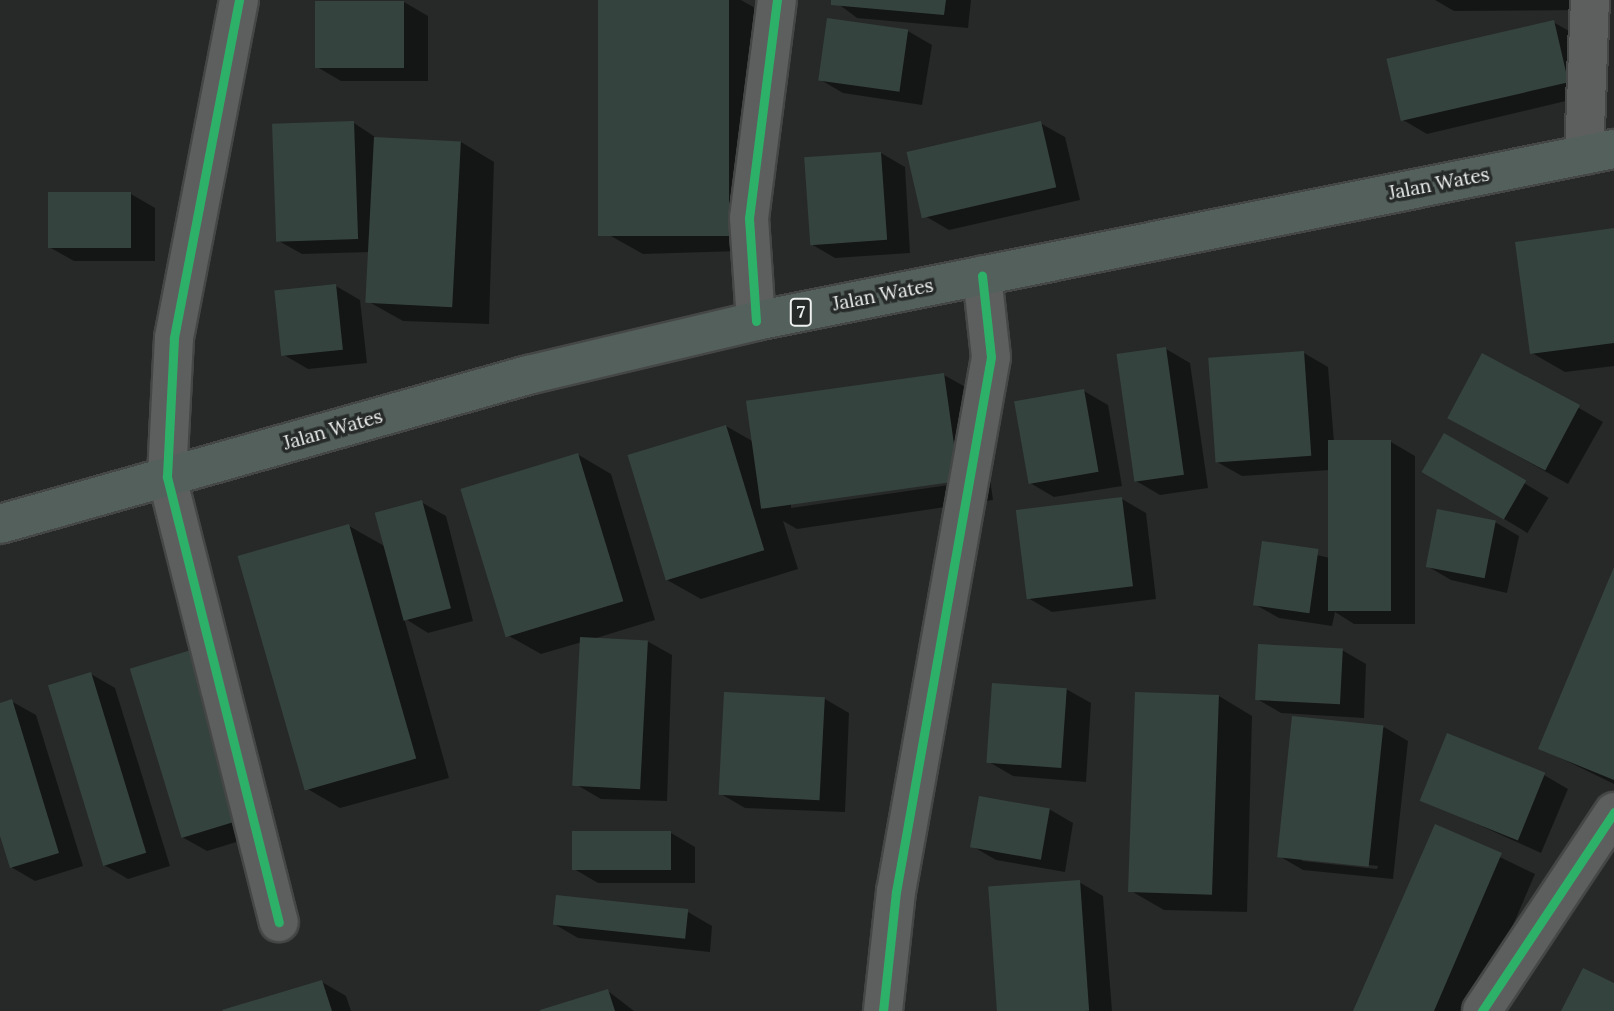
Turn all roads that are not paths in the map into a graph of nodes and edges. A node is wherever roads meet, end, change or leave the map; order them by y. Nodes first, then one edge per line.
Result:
1 (239, 0) edge
2 (777, 0) edge
3 (1590, 0) edge
4 (1599, 152) edge
5 (982, 275) junction
6 (756, 321) junction
7 (167, 477) junction
8 (0, 524) edge
9 (1614, 812) edge
10 (279, 922) dead end
11 (883, 1011) edge
12 (1482, 1011) edge

1 - 7 street
2 - 6 street
3 - 4 street
4 - 5 highway, Jalan Wates / 7
5 - 6 highway, Jalan Wates / 7
5 - 11 street
6 - 7 highway, Jalan Wates / 7
7 - 8 highway, Jalan Wates / 7
7 - 10 street
9 - 12 street

